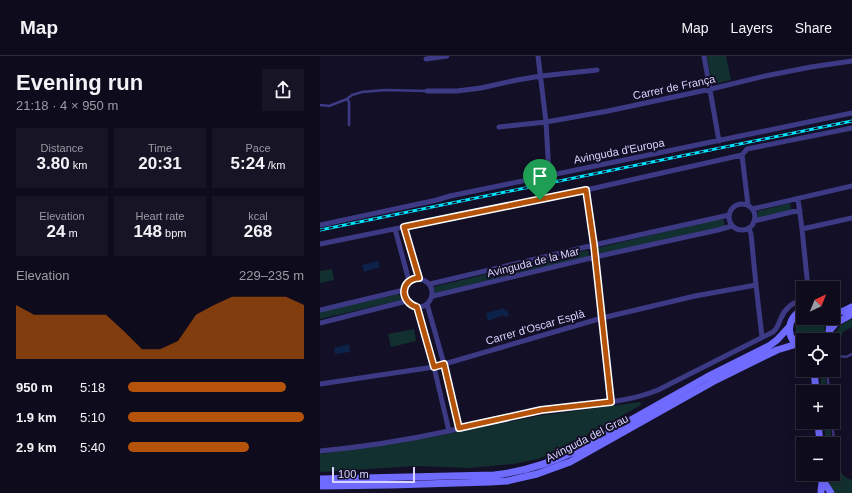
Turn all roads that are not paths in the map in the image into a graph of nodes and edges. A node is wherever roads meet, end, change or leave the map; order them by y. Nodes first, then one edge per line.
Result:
1 (447, 56) edge
2 (538, 56) edge
3 (704, 56) edge
4 (426, 59) dead end
5 (852, 61) edge
6 (597, 70) dead end
7 (541, 76) junction
8 (711, 89) junction
9 (427, 91) joint
10 (346, 99) junction
11 (320, 105) edge
12 (852, 113) edge
13 (546, 122) junction
14 (349, 125) dead end
15 (499, 127) dead end
16 (852, 128) edge
17 (719, 141) junction
18 (742, 155) junction
19 (550, 175) junction
20 (852, 186) edge
21 (586, 190) junction
22 (798, 199) junction
23 (750, 207) junction
24 (800, 210) junction
25 (729, 215) junction
26 (852, 218) edge
27 (754, 221) junction
28 (320, 225) edge
29 (732, 226) junction
30 (404, 227) junction
31 (749, 228) junction
32 (802, 229) junction
33 (395, 230) junction
34 (320, 244) edge
35 (594, 245) junction
36 (595, 257) junction
37 (419, 278) junction
38 (409, 281) junction
39 (807, 281) edge
40 (430, 284) junction
41 (756, 286) junction
42 (404, 290) junction
43 (432, 296) junction
44 (407, 301) junction
45 (796, 303) edge
46 (427, 304) junction
47 (417, 307) junction
48 (852, 307) edge
49 (320, 310) edge
50 (840, 311) edge
51 (796, 313) edge
52 (852, 314) edge
53 (602, 318) junction
54 (320, 323) edge
55 (830, 325) edge
56 (789, 327) junction
57 (830, 330) junction
58 (829, 333) edge
59 (762, 337) junction
60 (796, 342) edge
61 (796, 347) edge
62 (852, 354) edge
63 (840, 356) edge
64 (444, 364) junction
65 (434, 367) junction
66 (320, 384) edge
67 (611, 402) junction
68 (459, 428) junction
69 (449, 431) junction
70 (320, 451) edge
71 (320, 479) edge
72 (822, 481) edge
73 (825, 481) edge
74 (320, 486) edge
75 (821, 493) edge
76 (831, 493) edge

1 - 4 street
2 - 7 street
3 - 8 street
5 - 8 street, Carrer de França
6 - 7 street
7 - 9 street
7 - 13 street
8 - 13 street, Carrer de França
8 - 17 street
9 - 10 lane
10 - 11 lane
10 - 14 lane
12 - 17 street, Avinguda d'Europa
13 - 15 street, Carrer de França
13 - 19 street
16 - 18 street
17 - 19 street, Avinguda d'Europa
18 - 21 street
18 - 23 street
19 - 28 street, Avinguda d'Europa
20 - 22 street
21 - 30 street
21 - 35 street
22 - 23 street
22 - 24 street
23 - 25 street
23 - 27 street
24 - 27 street
24 - 32 street
25 - 29 street
25 - 35 street, Avinguda de la Mar
26 - 32 street
27 - 31 street
29 - 31 street
29 - 36 street, Avinguda de la Mar
30 - 33 street
30 - 37 street
31 - 41 street
32 - 39 street
33 - 34 street
33 - 38 street
35 - 36 street
35 - 40 street, Avinguda de la Mar
36 - 43 street, Avinguda de la Mar
36 - 53 street
37 - 38 street
37 - 40 street
38 - 42 street
40 - 43 street
41 - 53 street, Carrer d'Oscar Esplà
41 - 59 street
42 - 44 street
42 - 49 street
43 - 46 street
44 - 47 street
44 - 54 street
45 - 59 street
46 - 47 street
46 - 64 street
47 - 65 street
48 - 50 main road
51 - 56 main road, Avinguda del Grau
52 - 57 main road
53 - 64 street, Carrer d'Oscar Esplà
53 - 67 street
55 - 57 main road
56 - 60 main road
56 - 71 main road, Avinguda del Grau
57 - 58 main road
59 - 67 street
61 - 74 main road, Avinguda del Grau
62 - 63 lane
64 - 65 street, Carrer d'Oscar Esplà
64 - 68 street
65 - 66 street, Carrer d'Oscar Esplà
65 - 69 street
67 - 68 street
68 - 69 street
69 - 70 street
72 - 75 main road
73 - 76 main road

